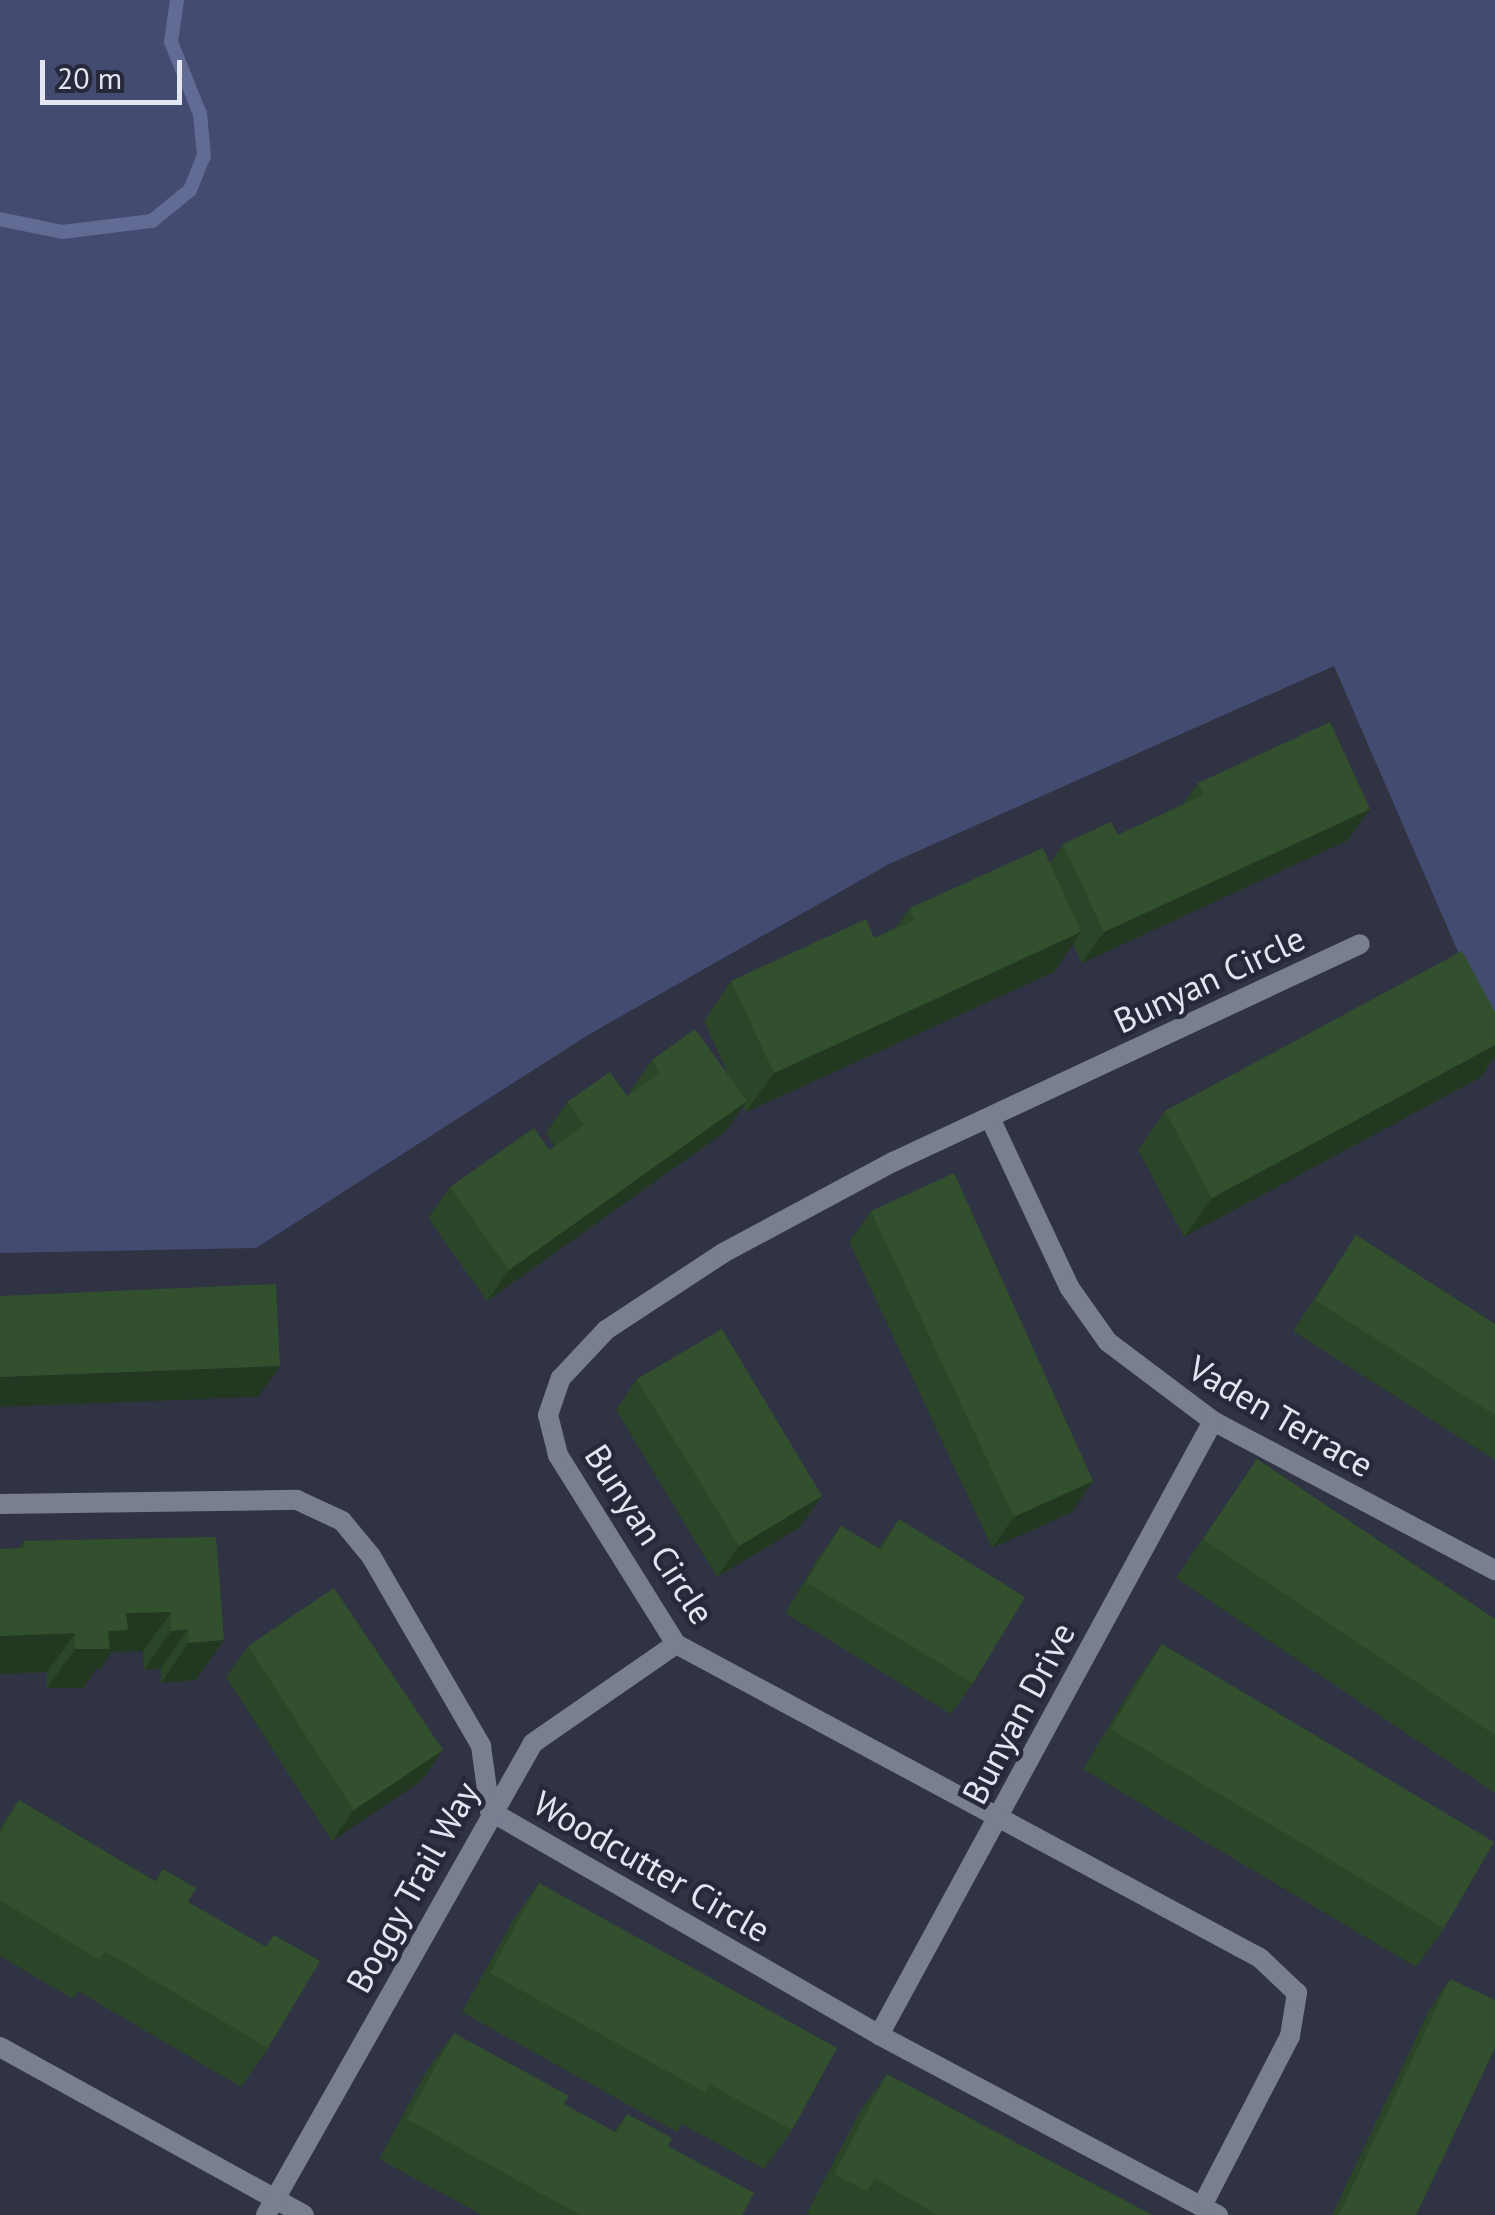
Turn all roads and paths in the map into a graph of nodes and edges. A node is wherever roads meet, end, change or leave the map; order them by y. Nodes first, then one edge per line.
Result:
1 (1360, 944) dead end
2 (990, 1118) junction
3 (1212, 1422) junction
4 (0, 1504) edge
5 (1495, 1570) edge
6 (676, 1644) junction
7 (490, 1811) junction
8 (999, 1816) junction
9 (879, 2035) junction
10 (0, 2047) edge
11 (270, 2207) edge
12 (1211, 2209) edge
13 (304, 2215) edge

1 - 2 street, Bunyan Circle
2 - 3 street, Vaden Terrace
2 - 6 street, Bunyan Circle
3 - 5 street, Vaden Terrace
3 - 8 street, Bunyan Drive
4 - 7 street, Woodcutter Circle
6 - 7 street, Boggy Trail Way
6 - 8 street, Bunyan Circle
7 - 9 street, Woodcutter Circle
7 - 11 street, Boggy Trail Way
8 - 9 street, Bunyan Drive
8 - 12 street, Bunyan Circle
9 - 12 street, Woodcutter Circle
10 - 11 street
11 - 13 street

